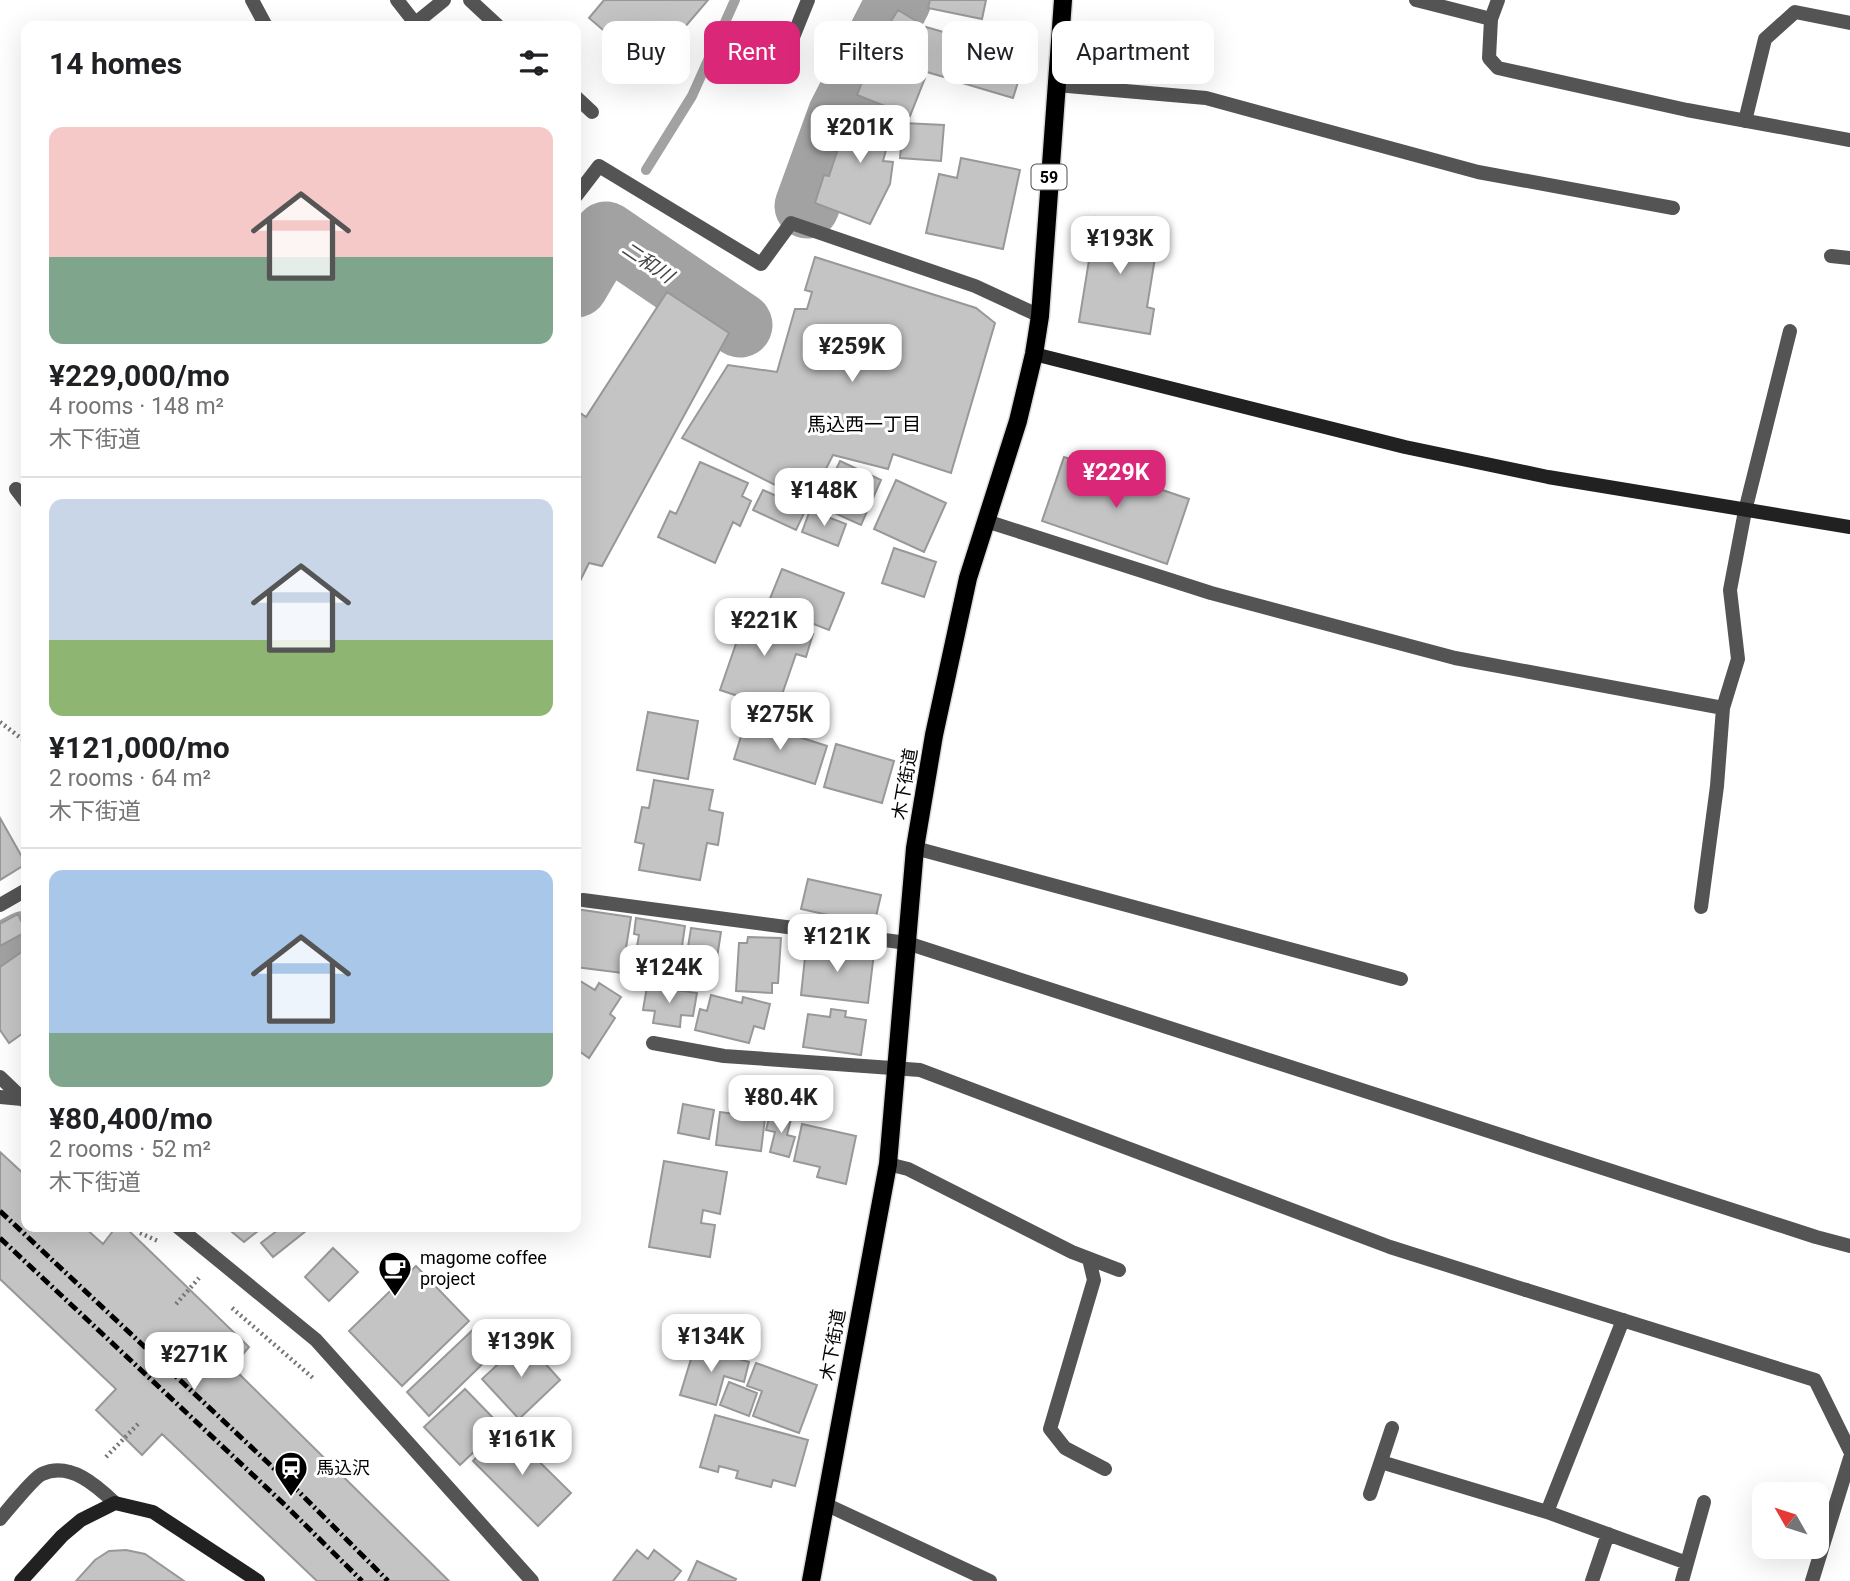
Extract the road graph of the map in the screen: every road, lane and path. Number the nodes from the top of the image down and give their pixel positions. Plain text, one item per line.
1 (252, 0) edge
2 (397, 0) edge
3 (443, 0) edge
4 (470, 0) edge
5 (808, 0) edge
6 (1063, 0) edge
7 (1416, 0) edge
8 (1498, 0) edge
9 (1491, 19) junction
10 (263, 21) edge
11 (411, 21) edge
12 (419, 21) edge
13 (493, 21) edge
14 (800, 21) edge
15 (1850, 23) edge
16 (1056, 85) junction
17 (581, 102) edge
18 (592, 112) dead end
19 (1745, 121) junction
20 (1850, 140) edge
21 (581, 190) edge
22 (1673, 208) dead end
23 (1831, 256) dead end
24 (1850, 258) edge
25 (1040, 316) junction
26 (1790, 331) dead end
27 (1034, 354) junction
28 (16, 489) dead end
29 (21, 496) edge
30 (1745, 511) junction
31 (986, 521) junction
32 (1850, 527) edge
33 (1723, 708) junction
34 (0, 722) edge
35 (21, 738) edge
36 (915, 848) junction
37 (21, 893) edge
38 (583, 900) dead end
39 (0, 905) edge
40 (1702, 907) dead end
41 (907, 943) junction
42 (1401, 979) dead end
43 (653, 1043) dead end
44 (898, 1068) junction
45 (0, 1077) edge
46 (0, 1097) edge
47 (21, 1098) edge
48 (21, 1100) edge
49 (888, 1164) junction
50 (184, 1232) edge
51 (140, 1233) dead end
52 (162, 1243) dead end
53 (1850, 1246) edge
54 (1090, 1259) junction
55 (189, 1270) dead end
56 (1119, 1270) dead end
57 (199, 1278) junction
58 (209, 1287) dead end
59 (176, 1304) dead end
60 (229, 1304) dead end
61 (1623, 1320) junction
62 (318, 1383) dead end
63 (138, 1424) dead end
64 (1392, 1428) dead end
65 (1850, 1451) edge
66 (106, 1457) dead end
67 (1850, 1458) edge
68 (1381, 1462) junction
69 (1105, 1469) dead end
70 (1370, 1494) dead end
71 (1704, 1502) dead end
72 (116, 1503) junction
73 (825, 1504) junction
74 (1547, 1512) junction
75 (0, 1519) edge
76 (1608, 1534) junction
77 (1687, 1563) junction
78 (253, 1580) edge
79 (21, 1581) edge
80 (532, 1581) edge
81 (811, 1581) edge
82 (990, 1581) edge
83 (1592, 1581) edge
84 (1682, 1581) edge
85 (1812, 1581) edge

1 - 10 street
2 - 11 street
3 - 12 street
4 - 13 street
5 - 14 street
6 - 16 main road, 木下街道 / 59
7 - 9 street
8 - 9 street
9 - 19 street
15 - 19 street
16 - 22 street
16 - 25 main road, 木下街道 / 59
17 - 18 street
19 - 20 street
21 - 25 street
23 - 24 street
25 - 27 main road, 木下街道 / 59
26 - 30 street
27 - 30 street
27 - 31 main road, 木下街道 / 59
28 - 29 street
30 - 32 street
30 - 33 street
31 - 33 street
31 - 36 main road, 木下街道 / 59
33 - 40 street
34 - 35 path
36 - 41 main road, 木下街道 / 59
36 - 42 street
37 - 39 street
38 - 41 street
41 - 44 main road, 木下街道 / 59
41 - 53 street
43 - 44 street
44 - 49 main road, 木下街道 / 59
44 - 61 street
45 - 47 street
46 - 48 street
49 - 54 street
49 - 73 main road, 木下街道 / 59
50 - 80 street
51 - 52 path
54 - 56 street
54 - 69 street
55 - 57 path
57 - 58 path
57 - 59 path
60 - 62 path
61 - 65 street
61 - 74 street
63 - 66 path
64 - 68 street
67 - 85 street
68 - 70 street
68 - 74 street
71 - 77 street
72 - 75 street
72 - 78 street
72 - 79 street
73 - 81 main road, 木下街道 / 59
73 - 82 street
74 - 76 street
76 - 77 street
76 - 83 street
77 - 84 street

